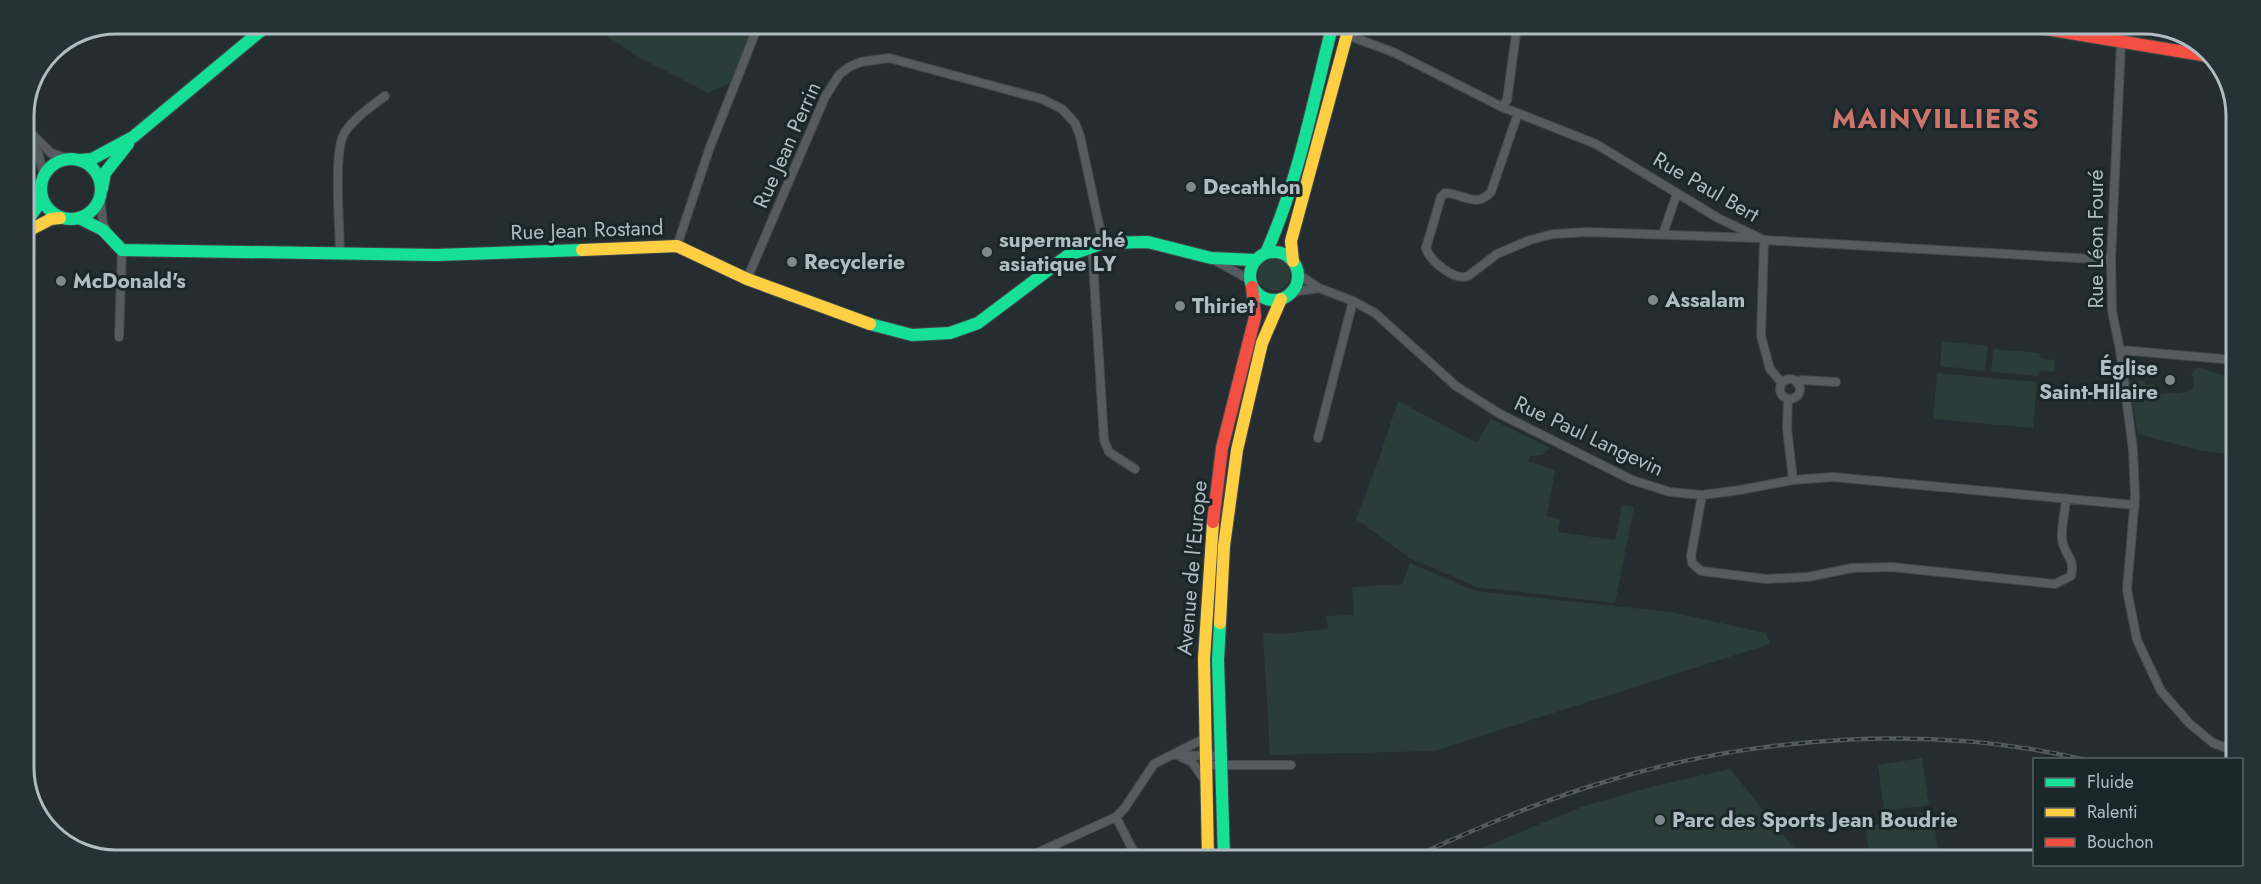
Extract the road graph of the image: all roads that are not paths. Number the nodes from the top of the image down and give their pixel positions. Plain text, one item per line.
1 (257, 34) edge
2 (755, 34) edge
3 (1330, 34) edge
4 (1347, 34) edge
5 (1354, 34) edge
6 (1516, 34) edge
7 (2073, 34) edge
8 (2121, 43) junction
9 (2198, 54) edge
10 (385, 96) dead end
11 (1502, 107) junction
12 (1518, 113) junction
13 (34, 137) edge
14 (133, 138) junction
15 (34, 146) edge
16 (75, 160) junction
17 (44, 175) junction
18 (1677, 193) junction
19 (41, 195) junction
20 (100, 195) junction
21 (34, 211) edge
22 (60, 218) junction
23 (1718, 218) junction
24 (79, 219) junction
25 (34, 228) edge
26 (108, 232) junction
27 (1664, 234) junction
28 (1715, 238) junction
29 (1762, 239) junction
30 (1097, 244) junction
31 (677, 246) junction
32 (122, 250) junction
33 (1266, 253) junction
34 (340, 255) junction
35 (1211, 258) junction
36 (1255, 260) junction
37 (2111, 260) junction
38 (1293, 261) junction
39 (1298, 274) junction
40 (747, 279) junction
41 (1251, 283) junction
42 (1319, 288) junction
43 (1287, 296) junction
44 (1353, 301) junction
45 (119, 337) dead end
46 (2120, 350) junction
47 (2226, 359) edge
48 (1797, 382) junction
49 (1836, 382) dead end
50 (1782, 383) junction
51 (1788, 399) junction
52 (1318, 438) dead end
53 (1135, 469) dead end
54 (1793, 480) junction
55 (1702, 495) junction
56 (2066, 500) junction
57 (2135, 505) junction
58 (1205, 738) junction
59 (2226, 748) edge
60 (1172, 755) junction
61 (1205, 761) junction
62 (1220, 761) junction
63 (1291, 765) dead end
64 (1206, 783) junction
65 (1116, 817) junction
66 (1043, 850) edge
67 (1133, 850) edge
68 (1208, 850) edge
69 (1224, 850) edge

1 - 14 main road
2 - 31 street
3 - 33 main road
4 - 38 main road
5 - 11 street, Rue Paul Bert
6 - 11 street
7 - 8 main road
8 - 9 main road
8 - 37 street, Rue Léon Fouré
10 - 34 street
11 - 12 street, Rue Paul Bert
12 - 18 street, Rue Paul Bert
12 - 27 street
13 - 16 street
14 - 16 main road
14 - 20 main road
15 - 17 street
16 - 17 main road
16 - 20 main road
17 - 19 main road
18 - 23 street, Rue Paul Bert
18 - 27 street
19 - 21 main road
19 - 22 main road
20 - 24 main road
20 - 26 street
22 - 24 main road
22 - 25 main road
23 - 28 street
23 - 29 street, Rue Paul Bert
24 - 26 main road
26 - 32 main road
27 - 28 street
28 - 29 street
29 - 37 street, Rue Paul Bert
29 - 50 street
30 - 35 main road, Rue Jean Rostand
30 - 40 main road, Rue Jean Rostand
30 - 40 street, Rue Jean Perrin
30 - 53 street, Rue Jean Perrin
31 - 34 main road, Rue Jean Rostand
31 - 40 main road, Rue Jean Rostand
32 - 34 main road, Rue Jean Rostand
32 - 45 street
33 - 36 main road
33 - 38 main road
35 - 36 main road, Rue Jean Rostand
35 - 41 street, Rue Jean Rostand
36 - 41 main road
37 - 46 street, Rue Léon Fouré
38 - 39 main road
39 - 42 street, Rue Paul Langevin
39 - 43 main road
41 - 43 main road
41 - 58 main road, Avenue de l'Europe
42 - 43 street, Rue Paul Langevin
42 - 44 street, Rue Paul Langevin
43 - 62 main road, Avenue de l'Europe
44 - 52 street
44 - 55 street, Rue Paul Langevin
46 - 47 street
46 - 57 street, Rue Léon Fouré
48 - 49 street
48 - 50 street
48 - 51 street
50 - 51 street
51 - 54 street
54 - 55 street, Rue Paul Langevin
54 - 56 street, Rue Paul Langevin
55 - 56 street
56 - 57 street, Rue Paul Langevin
57 - 59 street, Rue Léon Fouré
58 - 60 street
58 - 61 main road, Avenue de l'Europe
60 - 61 street
60 - 64 street
60 - 65 street
61 - 62 street
61 - 64 main road, Avenue de l'Europe
62 - 63 street
62 - 69 main road, Avenue de l'Europe
64 - 68 main road, Avenue de l'Europe
65 - 66 street
65 - 67 street

